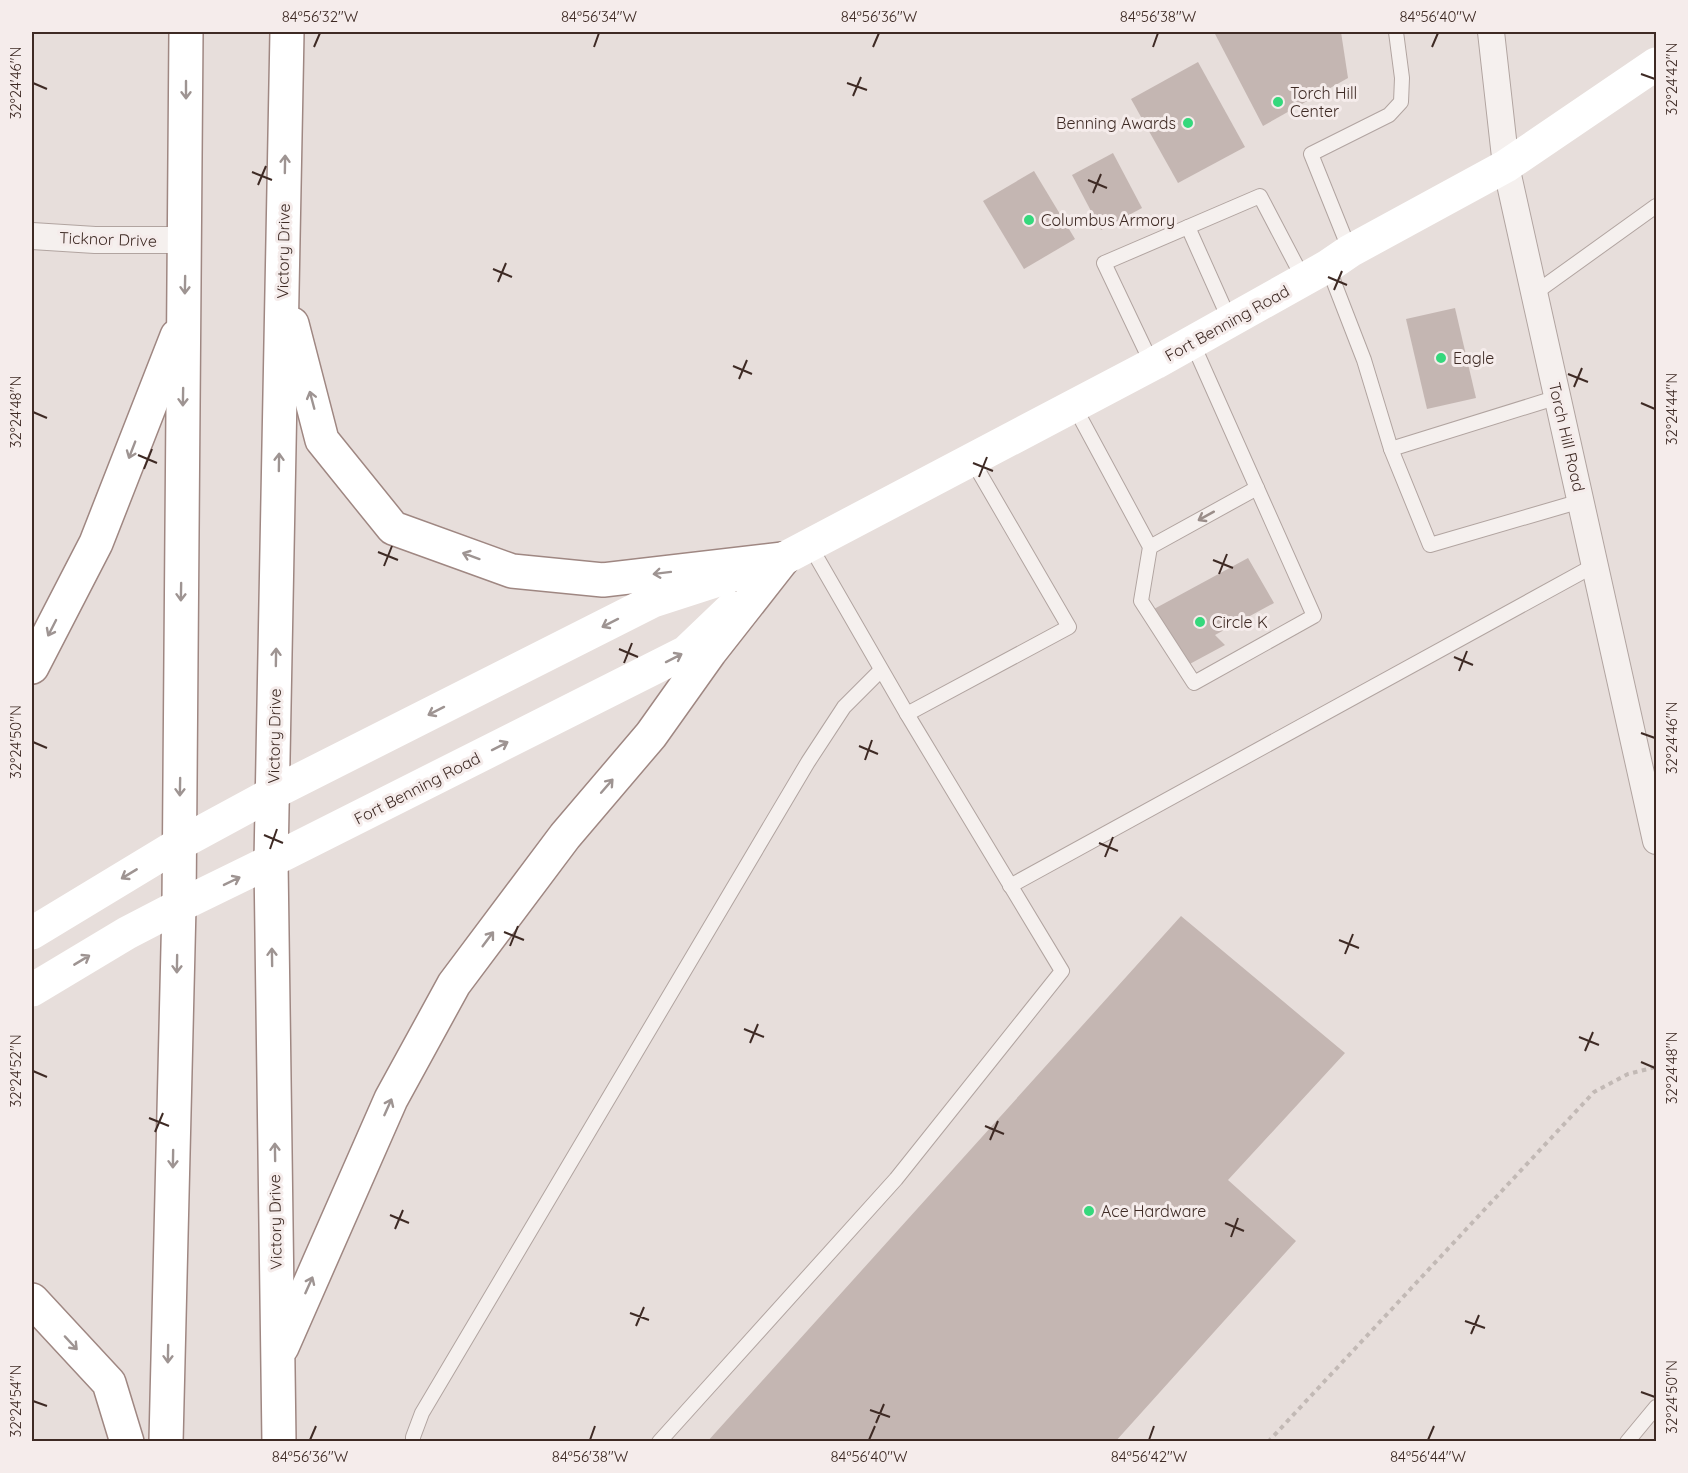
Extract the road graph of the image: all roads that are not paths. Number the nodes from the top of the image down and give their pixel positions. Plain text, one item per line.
1 (186, 32) edge
2 (287, 32) edge
3 (1396, 32) edge
4 (1491, 32) edge
5 (1656, 64) edge
6 (1506, 166) junction
7 (1656, 206) edge
8 (1188, 227) junction
9 (32, 236) edge
10 (185, 240) junction
11 (1327, 266) junction
12 (282, 286) junction
13 (1535, 293) junction
14 (184, 317) junction
15 (1230, 321) junction
16 (1192, 342) junction
17 (1152, 364) junction
18 (1558, 397) junction
19 (1074, 406) junction
20 (1390, 449) junction
21 (972, 459) junction
22 (1257, 488) junction
23 (1581, 501) junction
24 (1150, 547) junction
25 (796, 552) junction
26 (1595, 566) junction
27 (32, 667) edge
28 (881, 670) junction
29 (907, 714) junction
30 (273, 793) junction
31 (1656, 841) edge
32 (179, 844) junction
33 (271, 861) junction
34 (1011, 885) junction
35 (179, 906) junction
36 (32, 933) edge
37 (32, 990) edge
38 (32, 1300) edge
39 (277, 1358) junction
40 (1656, 1407) edge
41 (127, 1442) edge
42 (166, 1442) edge
43 (279, 1442) edge
44 (413, 1442) edge
45 (658, 1442) edge
46 (1627, 1442) edge

1 -> 10 main road
12 -> 2 main road, Victory Drive
3 - 11 lane
4 - 6 street, Torch Hill Road
5 - 6 main road, Fort Benning Road
6 - 11 main road, Fort Benning Road
6 - 13 street, Torch Hill Road
7 - 13 lane
8 - 11 lane
8 - 15 lane
8 - 17 lane
9 - 10 street, Ticknor Drive
10 -> 14 main road
11 - 15 main road, Fort Benning Road
11 - 20 lane
25 -> 12 main road
30 -> 12 main road, Victory Drive
13 - 18 street, Torch Hill Road
14 -> 27 main road
14 -> 32 main road
15 - 16 main road, Fort Benning Road
16 - 17 main road, Fort Benning Road
16 - 22 lane
17 - 19 main road, Fort Benning Road
18 - 20 lane
18 - 23 street, Torch Hill Road
19 - 21 main road, Fort Benning Road
19 - 24 lane
20 - 23 lane
21 - 25 main road, Fort Benning Road
21 - 29 lane
22 -> 24 lane
22 - 24 lane
23 - 26 street, Torch Hill Road
25 - 28 lane
25 -> 30 main road, Fort Benning Road
33 -> 25 main road, Fort Benning Road
39 -> 25 main road
26 - 31 street, Torch Hill Road
26 - 34 lane
28 - 29 lane
28 - 44 lane
29 - 34 lane
30 - 32 main road, Fort Benning Road
30 - 33 main road, Victory Drive
32 - 35 main road
32 -> 36 main road, Fort Benning Road
35 -> 33 main road, Fort Benning Road
39 -> 33 main road, Victory Drive
34 - 45 lane
37 -> 35 main road, Fort Benning Road
35 -> 42 main road
38 -> 41 main road
39 - 43 main road, Victory Drive
40 - 46 lane

